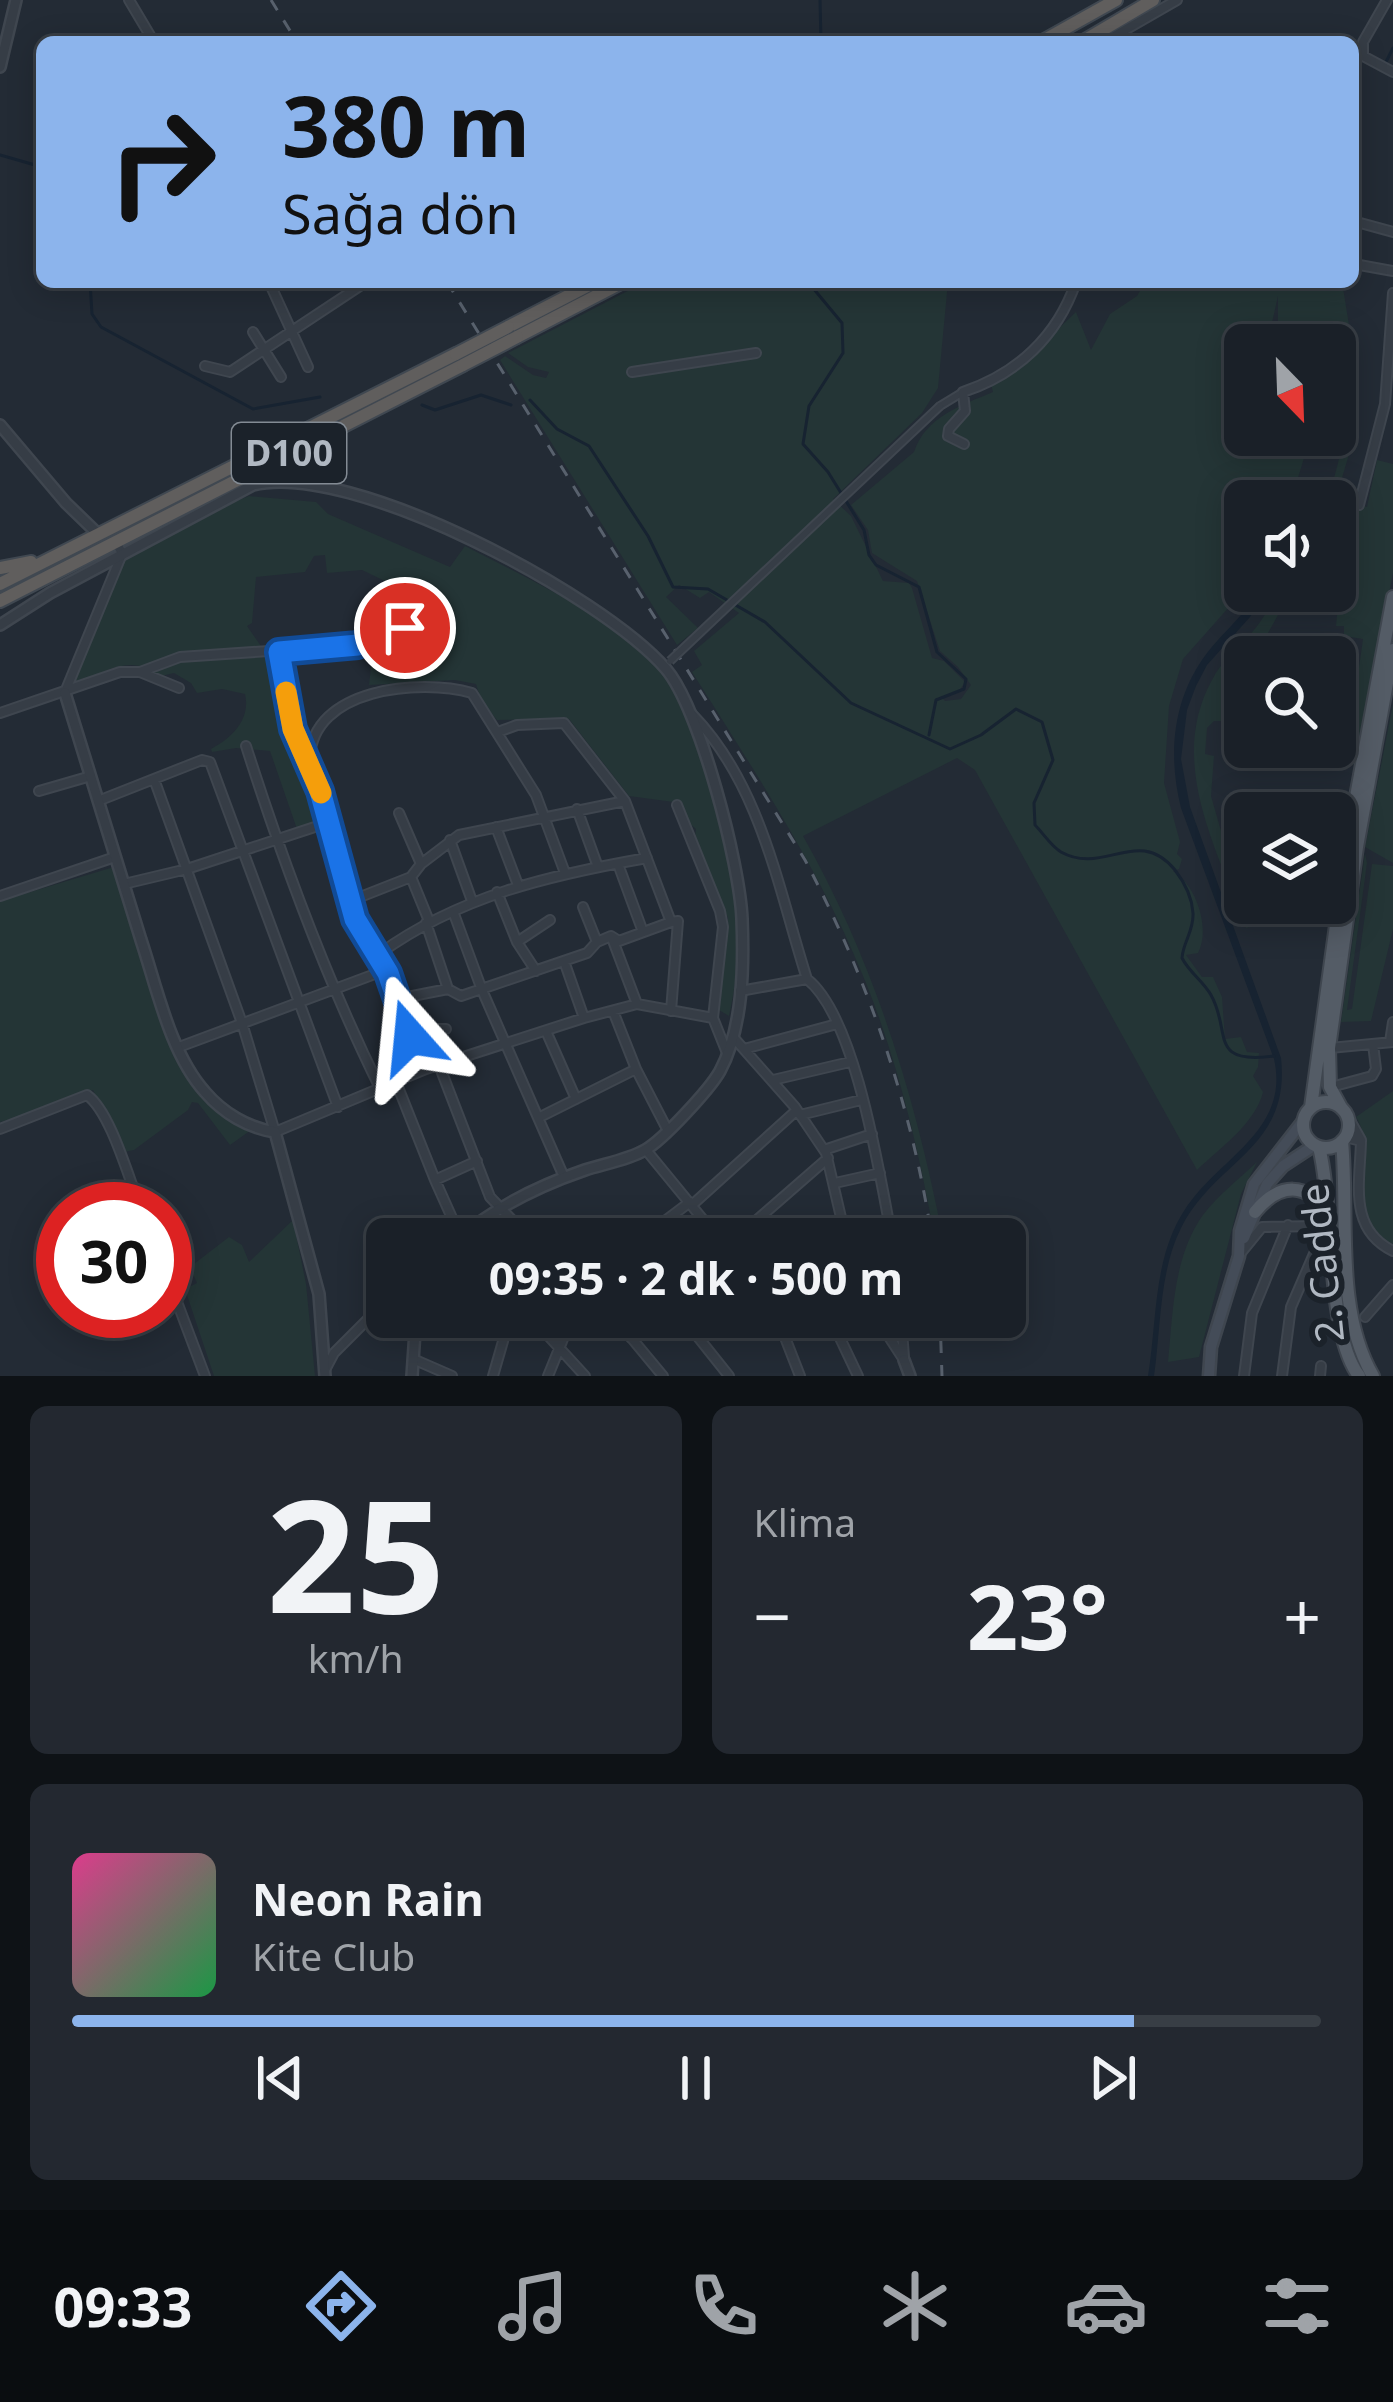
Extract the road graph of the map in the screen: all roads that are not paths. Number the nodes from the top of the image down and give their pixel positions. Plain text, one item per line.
1 (16, 0) edge
2 (129, 0) edge
3 (1117, 0) edge
4 (1153, 0) edge
5 (1177, 0) edge
6 (1387, 0) edge
7 (150, 36) edge
8 (1052, 36) edge
9 (1092, 36) edge
10 (1115, 36) edge
11 (1359, 55) edge
12 (1359, 58) edge
13 (0, 68) edge
14 (1393, 72) edge
15 (1359, 223) edge
16 (1393, 232) edge
17 (1359, 265) edge
18 (1393, 271) edge
19 (272, 288) edge
20 (357, 288) edge
21 (586, 288) edge
22 (610, 288) edge
23 (1073, 288) edge
24 (1393, 292) edge
25 (253, 332) dead end
26 (292, 332) junction
27 (513, 332) junction
28 (264, 350) junction
29 (756, 353) dead end
30 (459, 360) junction
31 (205, 366) dead end
32 (308, 368) dead end
33 (632, 372) dead end
34 (281, 377) dead end
35 (963, 392) junction
36 (3, 429) edge
37 (964, 444) dead end
38 (1359, 505) dead end
39 (97, 533) junction
40 (119, 548) junction
41 (61, 553) junction
42 (0, 568) edge
43 (0, 584) edge
44 (1393, 597) edge
45 (0, 604) edge
46 (370, 614) dead end
47 (0, 625) edge
48 (405, 628) dead end
49 (367, 639) junction
50 (1393, 650) edge
51 (279, 652) junction
52 (668, 665) junction
53 (140, 672) junction
54 (179, 688) dead end
55 (64, 693) junction
56 (0, 713) edge
57 (691, 713) junction
58 (498, 732) junction
59 (246, 746) dead end
60 (310, 760) junction
61 (91, 776) junction
62 (154, 779) junction
63 (39, 791) dead end
64 (98, 801) junction
65 (625, 801) junction
66 (677, 805) dead end
67 (577, 809) junction
68 (399, 814) dead end
69 (545, 814) junction
70 (330, 823) junction
71 (496, 827) junction
72 (450, 840) junction
73 (278, 841) junction
74 (244, 852) junction
75 (116, 857) junction
76 (647, 859) junction
77 (421, 864) junction
78 (618, 864) junction
79 (598, 867) junction
80 (187, 869) junction
81 (565, 873) junction
82 (411, 877) junction
83 (124, 884) junction
84 (518, 885) junction
85 (497, 892) junction
86 (0, 896) edge
87 (472, 901) junction
88 (350, 902) junction
89 (583, 907) dead end
90 (454, 914) junction
91 (550, 920) dead end
92 (428, 922) junction
93 (671, 922) junction
94 (643, 932) junction
95 (611, 936) junction
96 (597, 941) junction
97 (517, 942) junction
98 (379, 954) junction
99 (564, 961) junction
100 (536, 971) junction
101 (388, 973) junction
102 (807, 979) junction
103 (448, 988) junction
104 (336, 989) junction
105 (482, 990) junction
106 (739, 991) junction
107 (397, 999) junction
108 (299, 1001) junction
109 (637, 1004) junction
110 (613, 1011) junction
111 (671, 1012) junction
112 (584, 1018) junction
113 (712, 1018) junction
114 (1393, 1022) edge
115 (242, 1023) junction
116 (837, 1024) junction
117 (446, 1029) dead end
118 (546, 1031) junction
119 (409, 1036) junction
120 (734, 1037) junction
121 (1392, 1042) edge
122 (507, 1044) junction
123 (1373, 1044) junction
124 (178, 1047) junction
125 (1329, 1048) junction
126 (744, 1049) junction
127 (727, 1053) junction
128 (850, 1062) junction
129 (439, 1065) junction
130 (636, 1069) junction
131 (426, 1070) junction
132 (772, 1080) junction
133 (396, 1082) junction
134 (1330, 1087) junction
135 (380, 1088) junction
136 (576, 1099) junction
137 (861, 1100) junction
138 (338, 1107) junction
139 (1311, 1107) junction
140 (1345, 1112) junction
141 (799, 1113) junction
142 (540, 1117) junction
143 (1303, 1121) junction
144 (0, 1129) edge
145 (667, 1129) junction
146 (275, 1132) junction
147 (872, 1134) junction
148 (1343, 1139) junction
149 (1361, 1141) junction
150 (1317, 1146) junction
151 (646, 1150) junction
152 (826, 1154) junction
153 (477, 1161) junction
154 (880, 1173) junction
155 (564, 1177) junction
156 (435, 1180) junction
157 (130, 1182) edge
158 (835, 1183) junction
159 (691, 1203) junction
160 (498, 1207) junction
161 (1255, 1212) junction
162 (451, 1218) edge
163 (485, 1218) edge
164 (512, 1218) edge
165 (670, 1218) edge
166 (703, 1218) edge
167 (758, 1218) edge
168 (842, 1218) edge
169 (888, 1218) edge
170 (1288, 1225) junction
171 (1329, 1225) junction
172 (1240, 1251) junction
173 (1393, 1251) edge
174 (1393, 1286) edge
175 (1365, 1317) dead end
176 (366, 1321) edge
177 (191, 1338) edge
178 (414, 1338) edge
179 (504, 1338) edge
180 (550, 1338) edge
181 (561, 1338) edge
182 (631, 1338) edge
183 (699, 1338) edge
184 (785, 1338) edge
185 (840, 1338) edge
186 (890, 1338) edge
187 (902, 1338) edge
188 (557, 1346) junction
189 (413, 1358) junction
190 (904, 1360) junction
191 (325, 1373) edge
192 (205, 1376) edge
193 (412, 1376) edge
194 (452, 1376) edge
195 (493, 1376) edge
196 (548, 1376) edge
197 (585, 1376) edge
198 (663, 1376) edge
199 (730, 1376) edge
200 (800, 1376) edge
201 (858, 1376) edge
202 (910, 1376) edge
203 (1208, 1376) edge
204 (1244, 1376) edge
205 (1282, 1376) edge
206 (1359, 1376) edge
207 (1373, 1376) edge

1 - 13 street
2 - 7 street
3 - 8 highway
4 - 9 highway
5 - 10 street
6 - 11 street
12 - 14 street
15 - 16 street
17 - 18 street
19 - 26 street
20 - 26 street
21 - 27 highway, D100
22 - 27 highway, D100
23 - 35 street
24 - 38 street
25 - 28 street
26 - 28 street
26 - 32 street
27 - 30 highway, D100, bridge
28 - 31 street
28 - 34 street
29 - 33 street
30 - 39 highway, D100
30 - 40 highway, D100
35 - 37 street
35 - 52 street, bridge
36 - 39 street
39 - 41 highway, D100
40 - 45 highway
40 - 47 street
40 - 52 street
40 - 55 street
41 - 42 highway
41 - 43 highway, D100
44 - 139 main road
46 - 49 street
48 - 49 street
49 - 51 street
50 - 125 main road
51 - 53 street
51 - 60 street
52 - 57 street
53 - 54 street
53 - 55 street
55 - 56 street
55 - 61 street
57 - 102 street
57 - 106 street
58 - 60 street
58 - 65 street
58 - 69 street
59 - 73 street
60 - 70 street
61 - 63 street
61 - 64 street
62 - 64 street
62 - 74 street
62 - 80 street
64 - 75 street
65 - 67 street
65 - 76 street
66 - 113 street
67 - 69 street
67 - 79 street
68 - 77 street
69 - 71 street
69 - 81 street
70 - 73 street
70 - 88 street
71 - 72 street
71 - 84 street
72 - 77 street
72 - 87 street
73 - 74 street
73 - 104 street
74 - 80 street
74 - 108 street
75 - 83 street
75 - 86 street
76 - 78 street
76 - 93 street
77 - 82 street
78 - 79 street
78 - 94 street
79 - 81 street
80 - 83 street
80 - 115 street
81 - 84 street
82 - 88 street
82 - 92 street
83 - 124 street
84 - 85 street
85 - 87 street
85 - 97 street
87 - 90 street
88 - 98 street
89 - 96 street
90 - 92 street
90 - 105 street
91 - 97 street
92 - 98 street
92 - 103 street
93 - 94 street
93 - 111 street
94 - 95 street
95 - 96 street
95 - 109 street
96 - 99 street
97 - 100 street
98 - 101 street
99 - 100 street
99 - 112 street
100 - 105 street
101 - 104 street
101 - 107 street
102 - 106 street
102 - 116 street
103 - 105 street
103 - 107 street
104 - 108 street
104 - 135 street
105 - 122 street
106 - 120 street
107 - 119 street
108 - 115 street
108 - 138 street
109 - 110 street
109 - 111 street
110 - 112 street
110 - 130 street
111 - 113 street
112 - 118 street
113 - 127 street
114 - 121 street
115 - 124 street
115 - 146 street
116 - 126 street
116 - 128 street
117 - 119 street
118 - 122 street
118 - 136 street
119 - 131 street
120 - 126 street
120 - 127 street
121 - 123 street
122 - 129 street
122 - 142 street
123 - 125 street
123 - 134 street
124 - 146 street
125 - 134 main road
126 - 132 street
127 - 145 street
128 - 132 street
128 - 137 street
129 - 131 street
129 - 153 street
130 - 136 street
130 - 145 street
131 - 133 street
132 - 141 street
133 - 135 street
133 - 156 street
134 - 140 main road
135 - 138 street
136 - 142 street
137 - 141 street
137 - 147 street
138 - 146 street
139 - 140 main road
139 - 143 main road
140 - 148 main road
140 - 149 street
141 - 152 street
141 - 159 street
142 - 155 street
143 - 150 main road
143 - 172 main road
144 - 157 street
145 - 151 street
146 - 191 street
147 - 152 street
147 - 154 street
148 - 149 street
148 - 150 main road
148 - 207 main road, 2. Cadde
149 - 173 street
150 - 161 main road
150 - 171 main road, 2. Cadde
151 - 155 street
151 - 159 street
152 - 158 street
152 - 167 street
153 - 156 street
153 - 160 street
154 - 158 street
154 - 169 street
155 - 160 street
156 - 162 street
158 - 168 street
159 - 165 street
159 - 166 street
160 - 163 street
160 - 164 street
161 - 171 main road
161 - 172 main road
170 - 171 street
170 - 172 street
170 - 204 street
171 - 205 street
171 - 206 main road, 2. Cadde
172 - 203 main road
174 - 175 street
176 - 191 street
177 - 192 street
178 - 189 street
179 - 195 street
180 - 188 street
181 - 188 street
182 - 198 street
183 - 199 street
184 - 200 street
185 - 201 street
186 - 190 street
187 - 190 street
188 - 196 street
188 - 197 street
189 - 193 street
189 - 194 street
190 - 202 street

